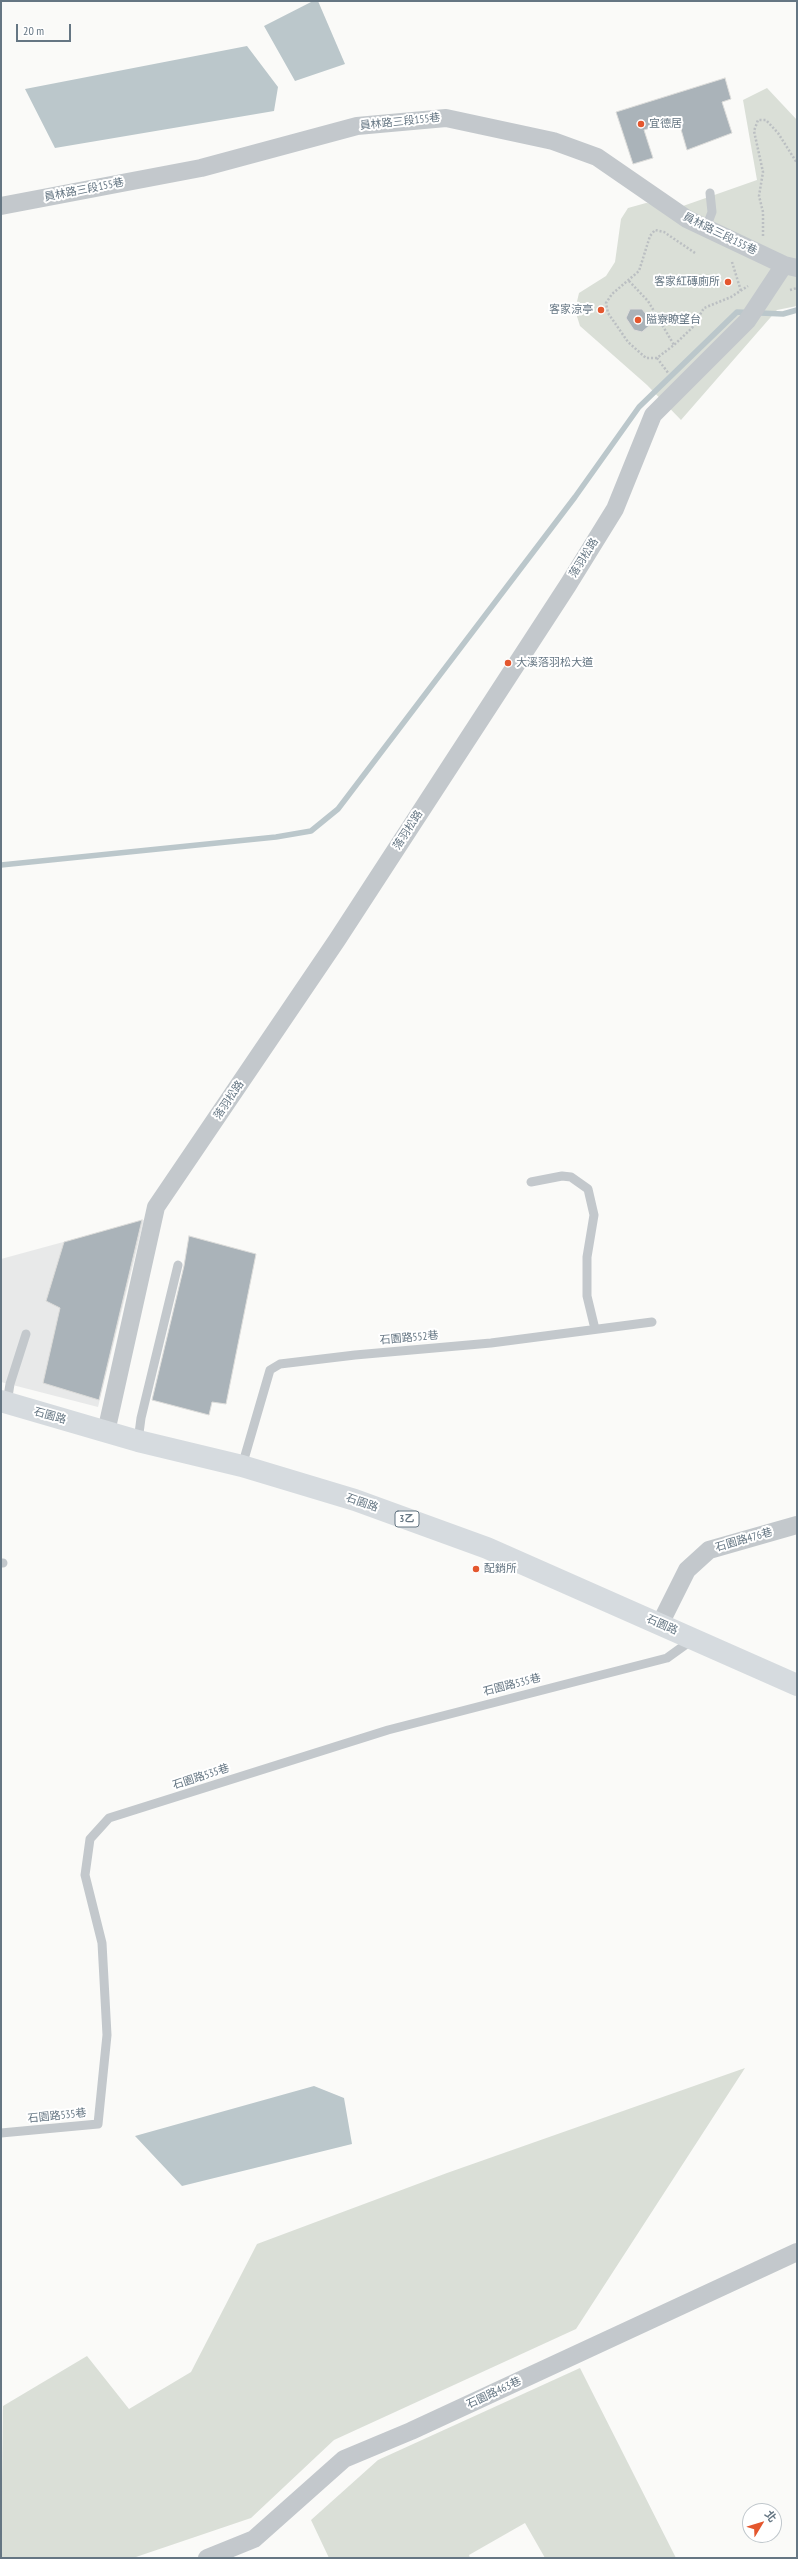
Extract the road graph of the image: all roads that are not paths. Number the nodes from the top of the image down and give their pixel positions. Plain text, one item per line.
1 (710, 193) dead end
2 (1, 206) edge
3 (706, 228) junction
4 (790, 267) edge
5 (531, 1182) dead end
6 (178, 1265) dead end
7 (652, 1322) dead end
8 (595, 1329) junction
9 (26, 1334) dead end
10 (4, 1402) edge
11 (106, 1432) junction
12 (138, 1441) junction
13 (242, 1466) junction
14 (797, 1525) edge
15 (660, 1624) junction
16 (694, 1639) junction
17 (797, 1685) edge
18 (1, 2133) edge
19 (797, 2252) edge
20 (207, 2558) edge

1 - 3 lane
2 - 3 street, 員林路三段155巷
3 - 4 street, 員林路三段155巷
4 - 11 street, 落羽松路
5 - 8 lane
6 - 12 lane
7 - 8 lane, 石園路552巷
8 - 13 lane, 石園路552巷
9 - 10 lane
10 - 11 main road, 石園路 / 3乙
11 - 12 main road, 石園路 / 3乙
12 - 13 main road, 石園路 / 3乙
13 - 15 main road, 石園路 / 3乙
14 - 15 street, 石園路476巷
15 - 16 main road, 石園路 / 3乙
16 - 17 main road, 石園路 / 3乙
16 - 18 lane, 石園路535巷
19 - 20 street, 石園路463巷

